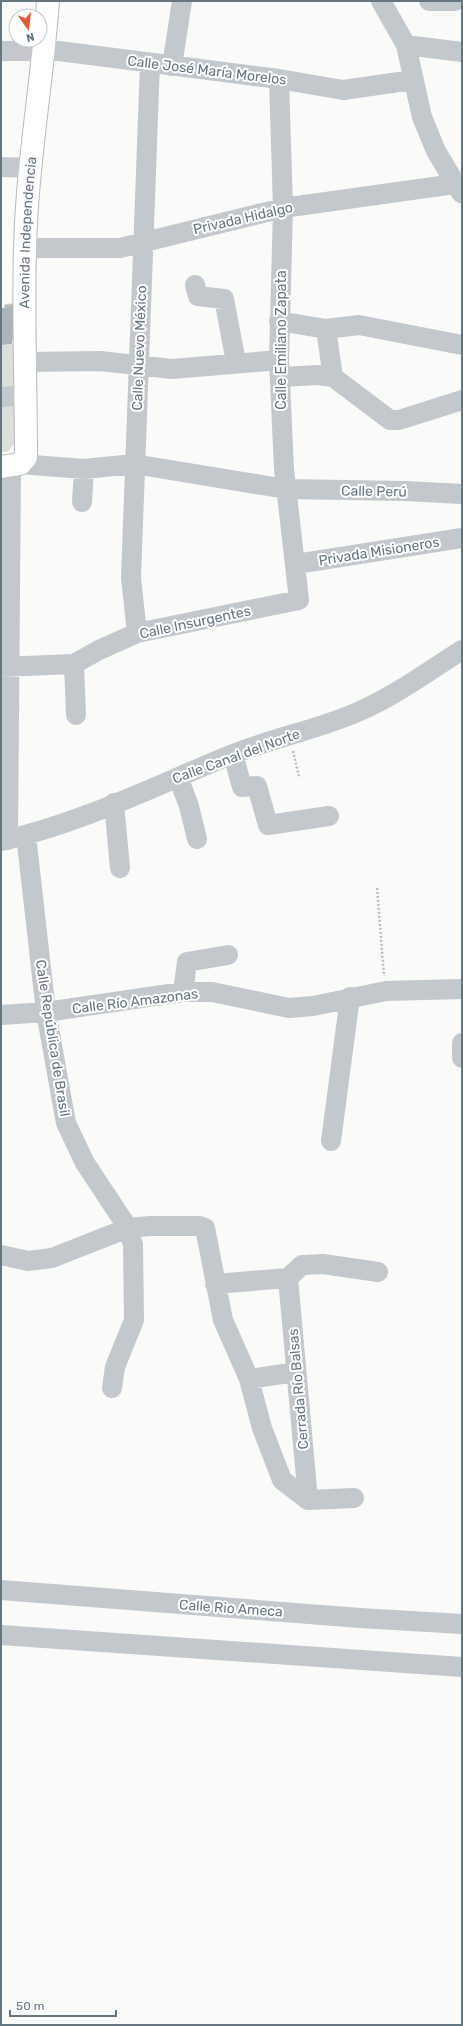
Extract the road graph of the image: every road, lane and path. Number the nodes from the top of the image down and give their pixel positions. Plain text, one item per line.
1 (48, 1) edge
2 (182, 1) edge
3 (381, 1) edge
4 (429, 1) edge
5 (455, 1) edge
6 (406, 45) junction
7 (45, 50) junction
8 (1, 51) edge
9 (462, 52) edge
10 (150, 63) junction
11 (172, 66) junction
12 (279, 79) junction
13 (413, 80) junction
14 (1, 167) edge
15 (30, 168) junction
16 (460, 187) edge
17 (283, 208) junction
18 (143, 242) junction
19 (25, 248) junction
20 (195, 286) dead end
21 (278, 321) junction
22 (326, 328) junction
23 (462, 345) edge
24 (26, 362) junction
25 (236, 362) junction
26 (138, 367) junction
27 (279, 368) junction
28 (332, 376) junction
29 (26, 395) junction
30 (1, 396) edge
31 (462, 400) edge
32 (134, 464) junction
33 (11, 466) edge
34 (84, 469) junction
35 (286, 489) junction
36 (462, 494) edge
37 (82, 502) dead end
38 (462, 538) edge
39 (296, 564) junction
40 (299, 600) joint
41 (137, 633) junction
42 (462, 650) edge
43 (74, 664) junction
44 (5, 668) edge
45 (76, 715) dead end
46 (289, 736) junction
47 (233, 754) junction
48 (178, 777) junction
49 (299, 777) dead end
50 (114, 803) junction
51 (329, 816) dead end
52 (12, 838) edge
53 (197, 839) dead end
54 (120, 868) dead end
55 (377, 888) dead end
56 (228, 955) dead end
57 (462, 989) edge
58 (386, 991) junction
59 (183, 992) junction
60 (350, 997) junction
61 (46, 1012) junction
62 (1, 1015) edge
63 (462, 1043) edge
64 (462, 1058) edge
65 (331, 1141) dead end
66 (128, 1228) junction
67 (1, 1255) edge
68 (378, 1272) dead end
69 (288, 1278) junction
70 (215, 1284) junction
71 (296, 1372) junction
72 (250, 1379) junction
73 (112, 1388) dead end
74 (354, 1498) dead end
75 (308, 1500) junction
76 (1, 1590) edge
77 (462, 1624) edge
78 (1, 1635) edge
79 (462, 1667) edge

1 - 7 main road, Avenida Independencia
2 - 11 street
3 - 6 street
4 - 5 street
6 - 9 street
6 - 13 street
7 - 8 street, Calle José María Morelos
7 - 10 street, Calle José María Morelos
7 - 15 main road, Avenida Independencia
10 - 11 street, Calle José María Morelos
10 - 18 street, Calle Nuevo México
11 - 12 street, Calle José María Morelos
12 - 13 street, Calle José María Morelos
12 - 17 street, Calle Emiliano Zapata
13 - 16 street
14 - 15 street
15 - 19 main road, Avenida Independencia
16 - 17 street, Privada Hidalgo
17 - 18 street, Privada Hidalgo
17 - 21 street, Calle Emiliano Zapata
18 - 19 street, Privada Hidalgo
18 - 26 street, Calle Nuevo México
19 - 24 main road, Avenida Independencia
20 - 25 street
21 - 22 street
21 - 27 street, Calle Emiliano Zapata
22 - 23 street
22 - 28 street
24 - 26 street
24 - 29 main road, Avenida Independencia
25 - 26 street
25 - 27 street
26 - 32 street, Calle Nuevo México
27 - 28 street
27 - 35 street, Calle Emiliano Zapata
28 - 31 street
29 - 30 street
29 - 33 main road, Avenida Independencia
32 - 34 street, Calle Perú
32 - 35 street, Calle Perú
32 - 41 street, Calle Nuevo México
33 - 34 street, Calle Perú
33 - 44 street, Calle República de Brasil
34 - 37 street
35 - 36 street, Calle Perú
35 - 39 street, Calle Emiliano Zapata
38 - 39 street, Privada Misioneros
39 - 40 street, Calle Emiliano Zapata
40 - 41 street, Calle Insurgentes
41 - 43 street, Calle Insurgentes
42 - 46 street, Calle Canal del Norte
43 - 44 street, Calle Insurgentes
43 - 45 street
44 - 52 street, Calle República de Brasil
46 - 47 street, Calle Canal del Norte
46 - 49 path
47 - 48 street, Calle Canal del Norte
47 - 51 street
48 - 50 street, Calle Canal del Norte
48 - 53 street
50 - 52 street, Calle Canal del Norte
50 - 54 street
52 - 61 street, Calle República de Brasil
55 - 58 path
56 - 59 street
57 - 58 street, Calle Río Amazonas
58 - 60 street, Calle Río Amazonas
59 - 60 street, Calle Río Amazonas
59 - 61 street, Calle Río Amazonas
60 - 65 street
61 - 62 street, Calle Río Amazonas
61 - 66 street, Calle República de Brasil
63 - 64 street
66 - 67 street
66 - 70 street
66 - 73 street, Calle República de Brasil
68 - 69 street
69 - 70 street
69 - 71 street, Cerrada Río Balsas
70 - 72 street
71 - 72 street
71 - 75 street, Cerrada Río Balsas
72 - 75 street
74 - 75 street
76 - 77 street, Calle Rio Ameca
78 - 79 street

